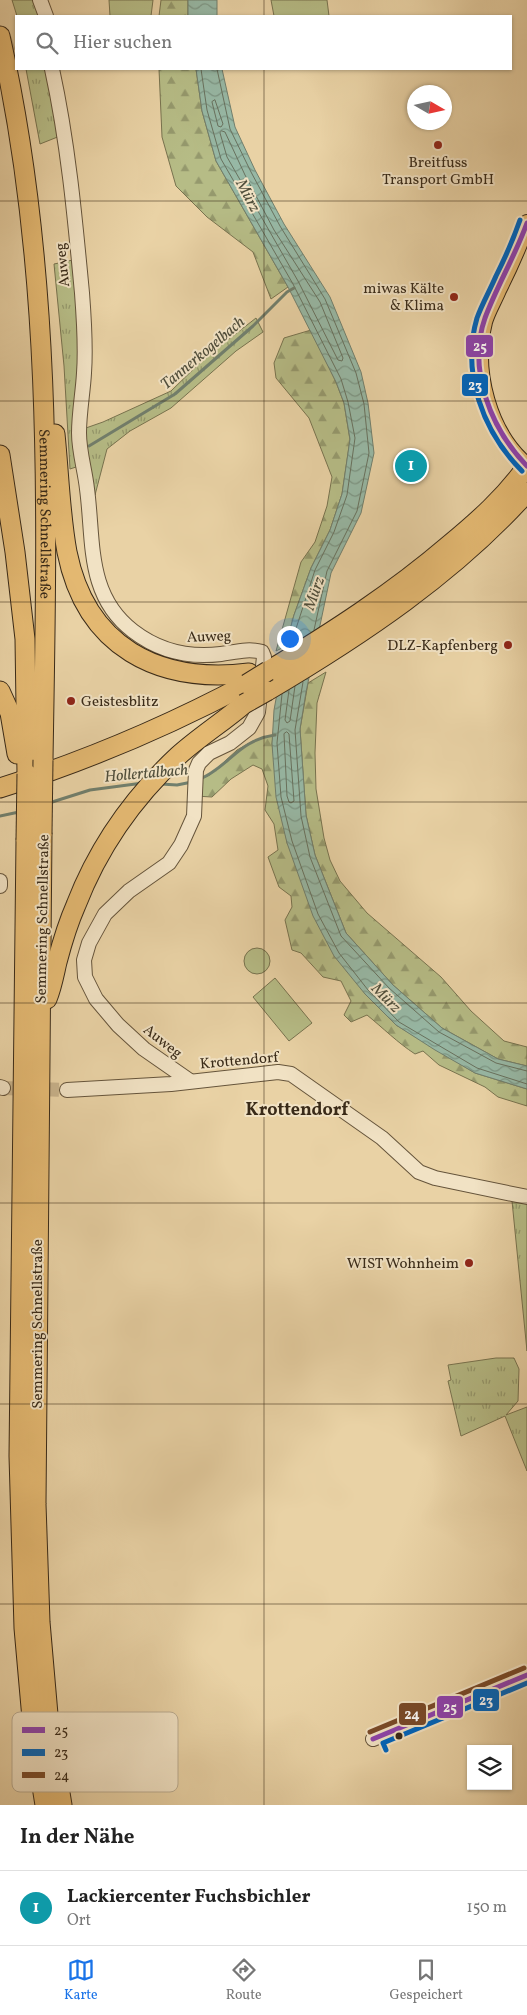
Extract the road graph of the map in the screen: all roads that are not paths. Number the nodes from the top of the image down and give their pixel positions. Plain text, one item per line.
1 (40, 0) edge
2 (46, 15) edge
3 (0, 36) edge
4 (52, 70) edge
5 (527, 223) edge
6 (44, 401) junction
7 (0, 455) edge
8 (525, 475) edge
9 (255, 676) junction
10 (0, 691) edge
11 (244, 704) junction
12 (35, 773) junction
13 (0, 788) edge
14 (0, 800) edge
15 (34, 837) junction
16 (0, 882) edge
17 (0, 886) edge
18 (40, 1016) junction
19 (190, 1081) junction
20 (67, 1090) tunnel mouth
21 (527, 1197) edge
22 (527, 1675) edge
23 (31, 1712) edge
24 (48, 1712) edge
25 (373, 1739) dead end
26 (43, 1792) edge
27 (60, 1792) edge
28 (45, 1805) edge
29 (62, 1805) edge

1 - 2 street
3 - 6 highway, Semmering Schnellstraße
4 - 19 street, Auweg
5 - 8 main road
6 - 9 highway
6 - 12 highway, Semmering Schnellstraße
7 - 12 highway, Semmering Schnellstraße
8 - 9 highway
8 - 11 highway, bridge
9 - 12 highway
10 - 12 highway
11 - 12 highway
11 - 18 highway
12 - 13 highway
12 - 14 highway
12 - 15 highway, Semmering Schnellstraße, bridge
15 - 18 highway, Semmering Schnellstraße
15 - 23 highway, Semmering Schnellstraße
16 - 17 street
18 - 24 highway, Semmering Schnellstraße
19 - 20 street, Krottendorf
19 - 21 street, Krottendorf
22 - 25 street
26 - 28 highway, Semmering Schnellstraße
27 - 29 highway, Semmering Schnellstraße

